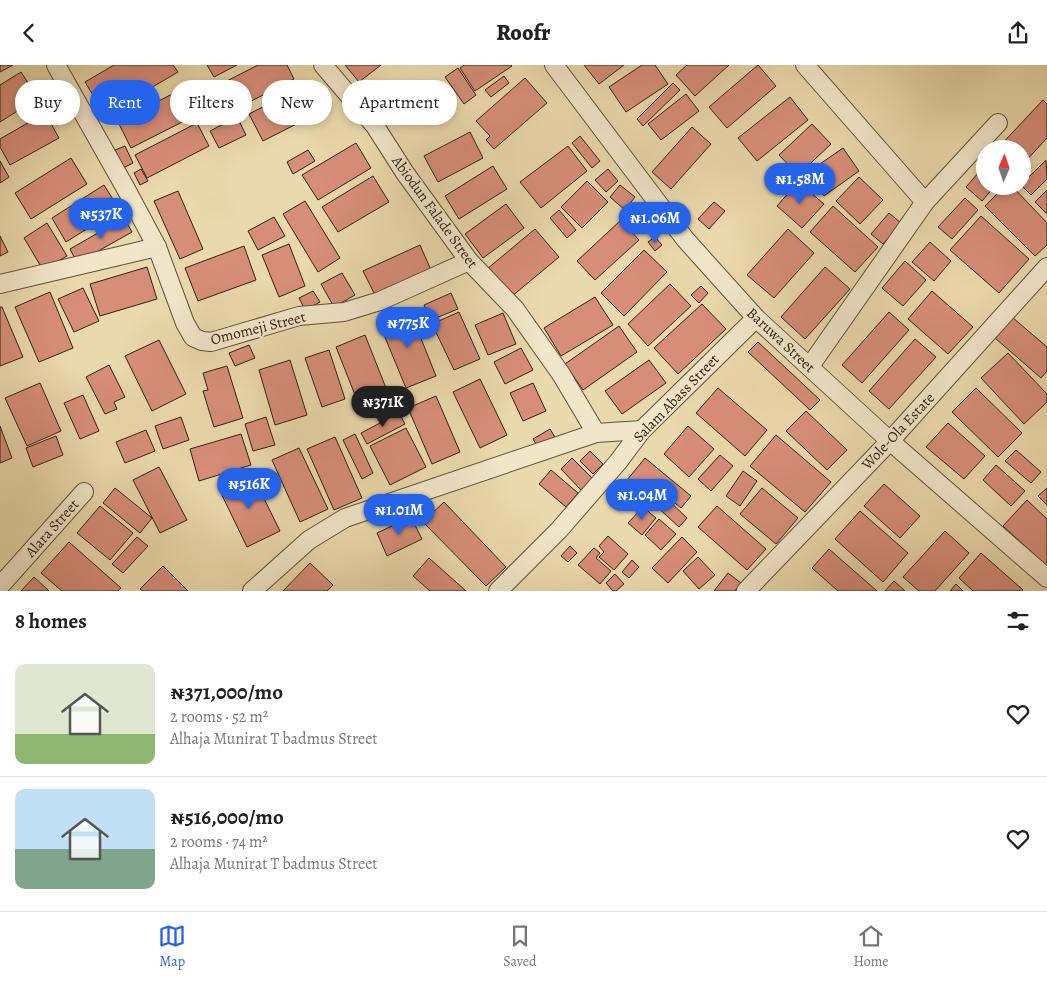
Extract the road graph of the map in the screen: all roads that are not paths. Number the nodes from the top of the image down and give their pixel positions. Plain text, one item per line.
1 (56, 65) edge
2 (323, 65) edge
3 (554, 65) edge
4 (805, 65) edge
5 (998, 123) dead end
6 (925, 202) junction
7 (157, 247) junction
8 (469, 261) junction
9 (1047, 267) edge
10 (0, 284) edge
11 (756, 318) junction
12 (810, 366) junction
13 (642, 430) junction
14 (596, 433) junction
15 (890, 441) junction
16 (84, 492) dead end
17 (1047, 578) edge
18 (0, 586) edge
19 (252, 591) edge
20 (498, 591) edge
21 (746, 591) edge

1 - 7 street, Omomeji Street
2 - 8 street, Abiodun Falade Street
3 - 11 street, Baruwa Street
4 - 6 street
5 - 6 street
6 - 12 street
7 - 8 street, Omomeji Street
7 - 10 street
8 - 14 street, Abiodun Falade Street
9 - 15 street, Wole-Ola Estate
11 - 12 street, Baruwa Street
11 - 13 street, Salam Abass Street
12 - 15 street, Baruwa Street
13 - 14 street
13 - 20 street, Salam Abass Street
14 - 19 street
15 - 17 street, Baruwa Street
15 - 21 street, Wole-Ola Estate
16 - 18 street, Alara Street

